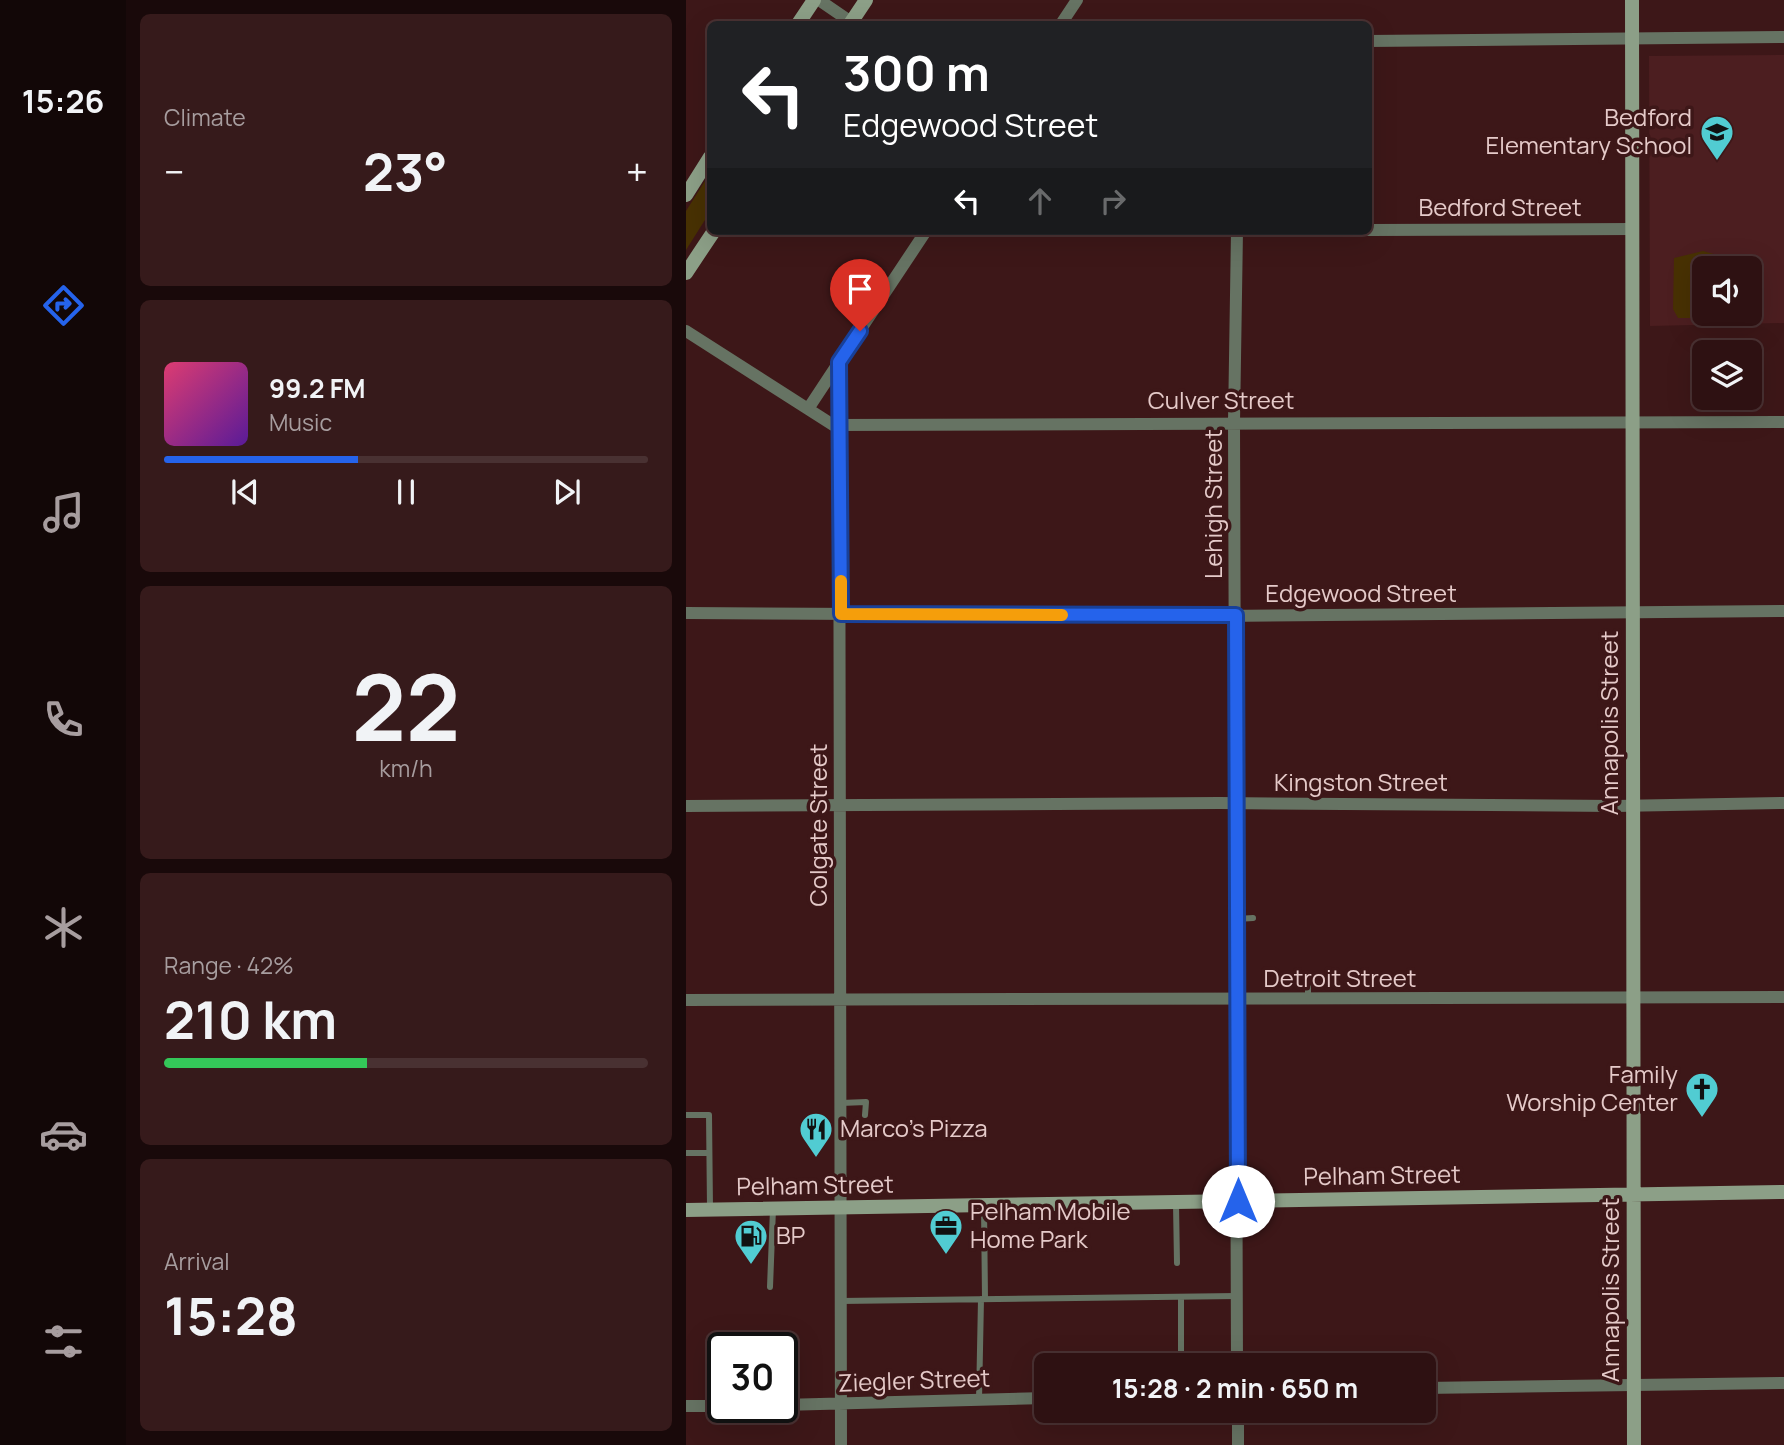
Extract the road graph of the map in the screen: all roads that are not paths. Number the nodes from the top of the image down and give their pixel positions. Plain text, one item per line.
1 (814, 0) edge
2 (819, 0) edge
3 (866, 0) edge
4 (1077, 0) edge
5 (1632, 0) edge
6 (799, 21) edge
7 (847, 21) edge
8 (853, 21) edge
9 (1063, 21) edge
10 (1784, 37) edge
11 (1632, 40) junction
12 (1372, 41) edge
13 (707, 163) edge
14 (686, 195) edge
15 (1632, 229) junction
16 (1372, 230) edge
17 (711, 235) edge
18 (923, 235) edge
19 (1237, 235) edge
20 (686, 273) edge
21 (686, 331) edge
22 (839, 362) junction
23 (808, 409) junction
24 (1234, 422) junction
25 (1784, 422) edge
26 (1632, 424) junction
27 (839, 425) junction
28 (1784, 611) edge
29 (686, 613) edge
30 (841, 614) junction
31 (1236, 615) junction
32 (1633, 615) junction
33 (1237, 803) junction
34 (1784, 803) edge
35 (686, 806) edge
36 (1633, 806) junction
37 (841, 807) junction
38 (1253, 918) dead end
39 (1237, 919) junction
40 (1308, 980) dead end
41 (1784, 997) edge
42 (1633, 999) junction
43 (686, 1000) edge
44 (839, 1000) junction
45 (1237, 1000) junction
46 (1308, 1000) junction
47 (839, 1103) junction
48 (686, 1115) edge
49 (865, 1115) dead end
50 (686, 1153) edge
51 (709, 1153) junction
52 (1784, 1192) edge
53 (1633, 1195) junction
54 (1238, 1201) junction
55 (1176, 1202) junction
56 (984, 1205) junction
57 (839, 1208) junction
58 (773, 1209) junction
59 (686, 1210) edge
60 (710, 1210) junction
61 (1177, 1263) dead end
62 (770, 1287) dead end
63 (1237, 1296) junction
64 (1181, 1297) junction
65 (983, 1299) junction
66 (840, 1301) junction
67 (1181, 1353) edge
68 (1237, 1353) edge
69 (1784, 1383) edge
70 (1634, 1385) junction
71 (1436, 1388) edge
72 (1034, 1398) edge
73 (979, 1400) junction
74 (841, 1404) junction
75 (798, 1405) edge
76 (686, 1406) edge
77 (707, 1406) edge
78 (1238, 1423) edge
79 (841, 1445) edge
80 (1238, 1445) edge
81 (1634, 1445) edge

1 - 6 street
2 - 7 street
3 - 8 street
4 - 9 street
5 - 11 street, Annapolis Street
10 - 11 street
11 - 12 street
11 - 15 street, Annapolis Street
13 - 14 street
15 - 16 street, Bedford Street
15 - 26 street, Annapolis Street
17 - 20 street
18 - 22 street
19 - 24 street, Lehigh Street
21 - 23 street, Culver Street
22 - 23 street
22 - 27 street, Colgate Street
23 - 27 street, Culver Street
24 - 26 street, Culver Street
24 - 27 street, Culver Street
24 - 31 street, Lehigh Street
25 - 26 street, Culver Street
26 - 32 street, Annapolis Street
27 - 30 street, Colgate Street
28 - 32 street, Edgewood Street
29 - 30 street, Edgewood Street
30 - 31 street, Edgewood Street
30 - 37 street, Colgate Street
31 - 32 street, Edgewood Street
31 - 33 street, Lehigh Street
32 - 36 street, Annapolis Street
33 - 36 street, Kingston Street
33 - 37 street, Kingston Street
33 - 39 street, Lehigh Street
34 - 36 street, Kingston Street
35 - 37 street, Kingston Street
36 - 42 street, Annapolis Street
37 - 44 street, Colgate Street
38 - 39 lane
39 - 45 street, Lehigh Street
40 - 46 lane
41 - 42 street, Detroit Street
42 - 46 street, Detroit Street
42 - 53 street, Annapolis Street
43 - 44 street, Detroit Street
44 - 45 street, Detroit Street
44 - 47 street, Colgate Street
45 - 46 street, Detroit Street
45 - 54 street, Lehigh Street
47 - 49 lane
47 - 57 street, Colgate Street
48 - 51 lane
50 - 51 lane
51 - 60 lane
52 - 53 street, Pelham Street
53 - 54 street, Pelham Street
53 - 70 street, Annapolis Street
54 - 55 street, Pelham Street
54 - 63 street, Lehigh Street
55 - 56 street, Pelham Street
55 - 61 lane
56 - 57 street, Pelham Street
56 - 65 lane
57 - 58 street, Pelham Street
57 - 66 street, Colgate Street
58 - 60 street, Pelham Street
58 - 62 lane
59 - 60 street, Pelham Street
63 - 64 lane
63 - 68 street, Lehigh Street
64 - 65 lane
64 - 67 lane
65 - 66 lane
65 - 73 lane
66 - 74 street, Colgate Street
69 - 70 street
70 - 71 street
70 - 81 street, Annapolis Street
72 - 73 street, Ziegler Street
73 - 74 street, Ziegler Street
74 - 75 street, Ziegler Street
74 - 79 street, Colgate Street
76 - 77 street
78 - 80 street

